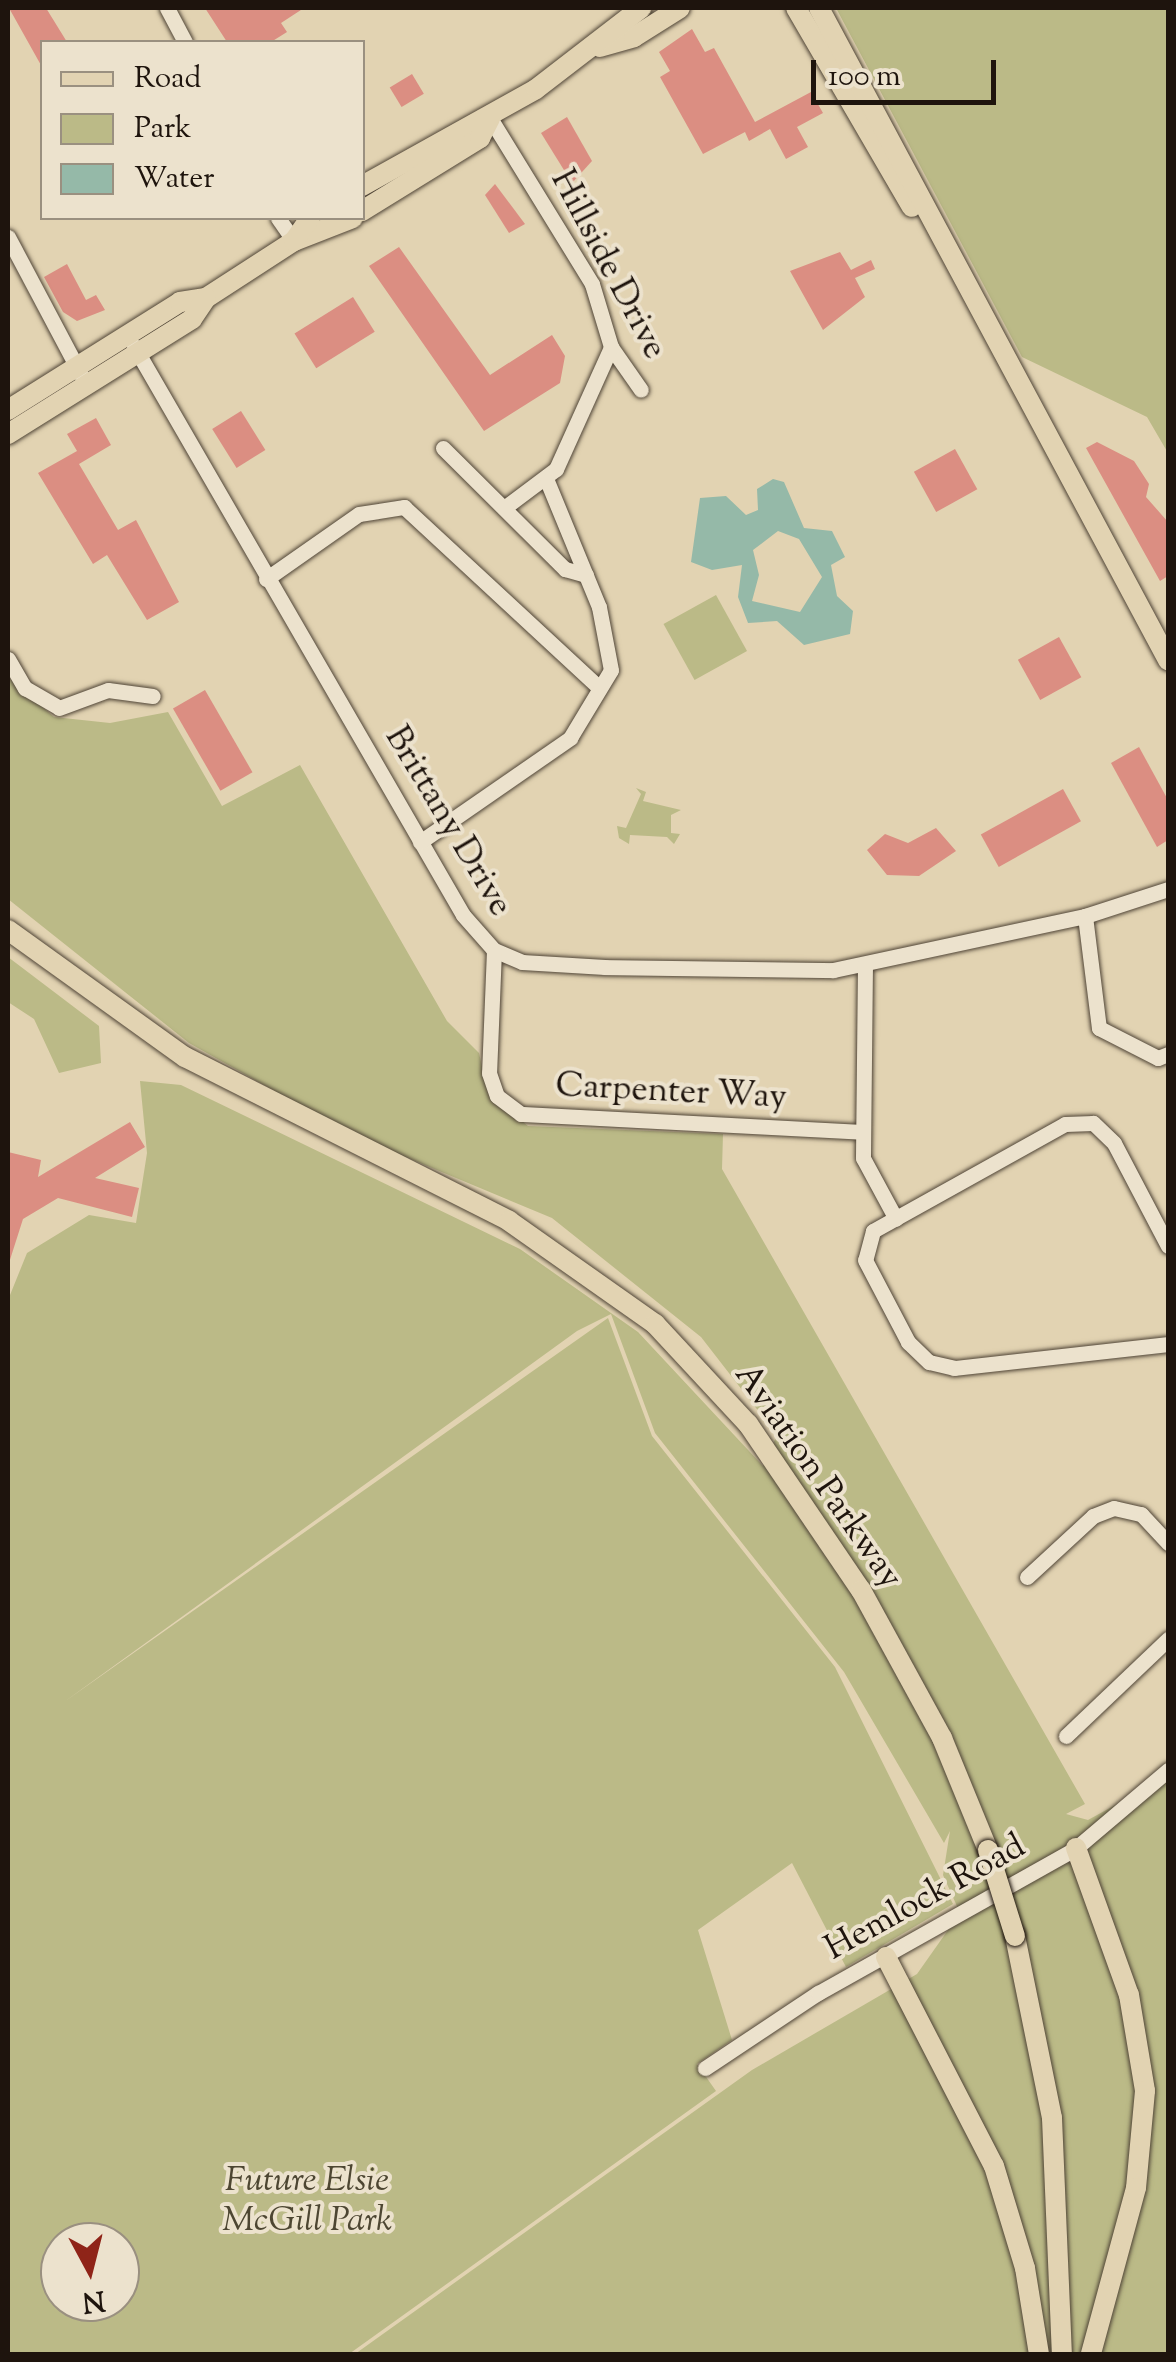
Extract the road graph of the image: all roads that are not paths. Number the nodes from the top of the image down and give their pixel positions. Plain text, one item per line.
1 (166, 8) edge
2 (640, 8) edge
3 (680, 8) edge
4 (796, 8) edge
5 (818, 8) edge
6 (184, 40) edge
7 (600, 46) junction
8 (841, 67) junction
9 (490, 118) junction
10 (365, 184) edge
11 (365, 210) edge
12 (279, 220) edge
13 (309, 220) edge
14 (348, 220) edge
15 (8, 238) edge
16 (294, 241) junction
17 (206, 298) junction
18 (128, 334) junction
19 (611, 346) junction
20 (139, 354) junction
21 (75, 366) junction
22 (87, 385) junction
23 (641, 390) dead end
24 (8, 410) edge
25 (8, 434) edge
26 (443, 448) dead end
27 (547, 480) junction
28 (504, 508) junction
29 (586, 576) junction
30 (266, 579) junction
31 (8, 658) edge
32 (1168, 660) edge
33 (596, 685) junction
34 (154, 696) dead end
35 (420, 842) junction
36 (1168, 889) edge
37 (1085, 916) junction
38 (8, 930) edge
39 (494, 950) junction
40 (864, 964) junction
41 (1168, 1054) edge
42 (860, 1132) junction
43 (896, 1219) junction
44 (1166, 1235) edge
45 (1168, 1344) edge
46 (1168, 1543) edge
47 (1027, 1577) dead end
48 (1168, 1638) edge
49 (1066, 1736) dead end
50 (1168, 1770) edge
51 (1076, 1848) junction
52 (886, 1956) junction
53 (705, 2068) dead end
54 (1039, 2354) edge
55 (1062, 2354) edge
56 (1092, 2354) edge

1 - 6 street
2 - 7 main road
3 - 7 main road
4 - 8 main road
5 - 8 main road
7 - 9 main road
8 - 32 main road
9 - 10 main road
9 - 11 main road
9 - 19 street, Hillside Drive
12 - 16 street
13 - 16 main road
14 - 16 main road
15 - 21 street
16 - 17 main road
17 - 18 main road
17 - 20 main road
18 - 20 street, Brittany Drive
18 - 21 main road
19 - 23 street, Hillside Drive
19 - 27 street
20 - 22 main road
20 - 30 street, Brittany Drive
21 - 22 street
21 - 24 main road
22 - 25 main road
26 - 28 street
27 - 28 street
27 - 29 street
28 - 29 street
29 - 33 street
30 - 33 street
30 - 35 street, Brittany Drive
31 - 34 street
33 - 35 street
35 - 39 street, Brittany Drive
36 - 37 street, Brittany Drive
37 - 40 street, Brittany Drive
37 - 41 street
38 - 55 main road, Aviation Parkway, bridge
39 - 40 street, Brittany Drive
39 - 42 street, Carpenter Way
40 - 42 street
42 - 43 street
43 - 44 street
43 - 45 street
46 - 47 street
48 - 49 street
50 - 51 street, Hemlock Road
51 - 52 street, Hemlock Road
51 - 56 main road
52 - 53 street, Hemlock Road
52 - 54 main road

